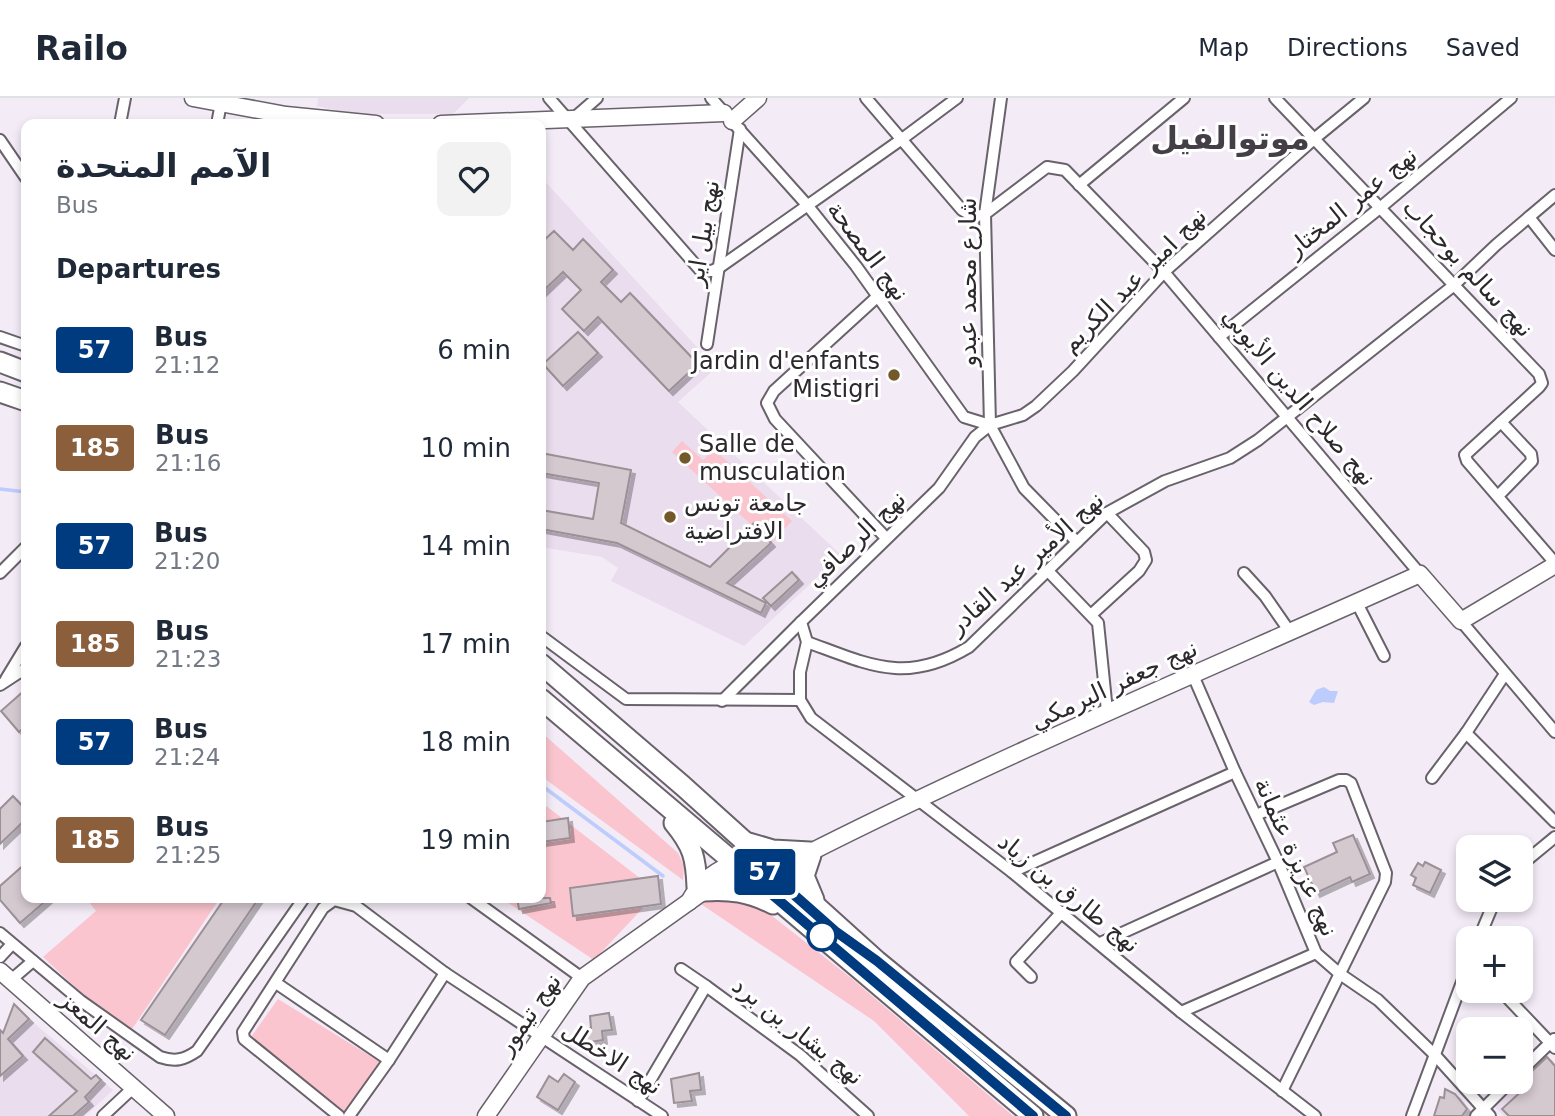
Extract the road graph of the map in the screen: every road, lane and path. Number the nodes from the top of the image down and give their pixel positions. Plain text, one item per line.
1 (125, 98) edge
2 (193, 98) edge
3 (549, 98) edge
4 (597, 98) edge
5 (711, 98) edge
6 (758, 98) edge
7 (866, 98) edge
8 (957, 98) edge
9 (1001, 98) edge
10 (1184, 98) edge
11 (1275, 98) edge
12 (1364, 98) edge
13 (1511, 98) edge
14 (221, 101) edge
15 (570, 118) junction
16 (121, 119) edge
17 (218, 119) edge
18 (282, 119) edge
19 (546, 119) edge
20 (732, 121) junction
21 (902, 139) junction
22 (1314, 139) junction
23 (0, 140) edge
24 (21, 171) edge
25 (1079, 185) junction
26 (1555, 195) edge
27 (808, 206) junction
28 (1381, 207) junction
29 (985, 214) junction
30 (1529, 217) junction
31 (1555, 250) edge
32 (720, 267) junction
33 (1164, 272) junction
34 (1453, 286) junction
35 (877, 297) junction
36 (0, 337) edge
37 (1219, 337) junction
38 (21, 344) edge
39 (707, 344) dead end
40 (0, 362) edge
41 (21, 370) edge
42 (0, 375) edge
43 (21, 381) edge
44 (0, 392) edge
45 (21, 399) edge
46 (0, 404) edge
47 (21, 410) edge
48 (1287, 419) junction
49 (1501, 422) junction
50 (990, 425) junction
51 (1498, 496) junction
52 (1107, 513) junction
53 (886, 538) junction
54 (1077, 542) junction
55 (21, 552) edge
56 (1555, 564) edge
57 (1048, 570) junction
58 (0, 573) edge
59 (1244, 573) dead end
60 (1420, 574) junction
61 (1357, 603) junction
62 (1092, 614) junction
63 (1461, 621) junction
64 (801, 622) junction
65 (1290, 632) junction
66 (546, 640) edge
67 (807, 642) junction
68 (21, 654) edge
69 (1384, 656) dead end
70 (546, 668) edge
71 (21, 670) edge
72 (1192, 673) junction
73 (1505, 674) junction
74 (3, 682) edge
75 (722, 701) junction
76 (800, 701) junction
77 (546, 703) edge
78 (1107, 712) junction
79 (1555, 732) edge
80 (1466, 733) junction
81 (608, 757) junction
82 (1235, 772) junction
83 (1432, 778) dead end
84 (651, 795) junction
85 (917, 798) junction
86 (1256, 815) junction
87 (1555, 822) edge
88 (1555, 837) edge
89 (810, 854) junction
90 (1533, 855) edge
91 (1278, 862) junction
92 (754, 863) junction
93 (1012, 872) junction
94 (696, 893) junction
95 (301, 903) edge
96 (327, 903) edge
97 (349, 903) edge
98 (478, 903) edge
99 (820, 909) junction
100 (1062, 912) junction
101 (802, 918) junction
102 (0, 933) edge
103 (1100, 943) junction
104 (12, 944) junction
105 (1316, 953) junction
106 (0, 957) edge
107 (33, 961) junction
108 (877, 961) junction
109 (681, 969) dead end
110 (445, 973) junction
111 (1340, 974) junction
112 (6, 976) edge
113 (1031, 977) dead end
114 (582, 978) junction
115 (276, 983) junction
116 (706, 986) junction
117 (1456, 998) edge
118 (1513, 1003) edge
119 (1181, 1012) junction
120 (541, 1036) junction
121 (1553, 1042) edge
122 (1435, 1055) junction
123 (390, 1060) junction
124 (1533, 1060) edge
125 (134, 1087) junction
126 (1282, 1091) junction
127 (1500, 1094) edge
128 (638, 1101) junction
129 (1483, 1114) edge
130 (103, 1116) edge
131 (166, 1116) edge
132 (339, 1116) edge
133 (349, 1116) edge
134 (486, 1116) edge
135 (662, 1116) edge
136 (867, 1116) edge
137 (1033, 1116) edge
138 (1066, 1116) edge
139 (1315, 1116) edge
140 (1412, 1116) edge

1 - 16 street
2 - 14 street
3 - 15 street
4 - 15 street
5 - 20 street, نهج المصحة
6 - 20 street
7 - 21 street
8 - 21 street
9 - 29 street, شارع محمد عبدو
10 - 25 street
11 - 22 street, نهج سالم بوحجاب
12 - 22 street, نهج امير عبد الكريم
13 - 28 street, نهج عمر المختار
14 - 17 street
14 - 18 street
15 - 19 street
15 - 20 street
15 - 32 street
20 - 27 street, نهج المصحة
20 - 32 street, نهج بيل اير
21 - 27 street
21 - 29 street
22 - 28 street, نهج سالم بوحجاب
22 - 33 street, نهج امير عبد الكريم
23 - 24 street
25 - 29 street, نهج صلاح الدين الأيوبي
25 - 33 street, نهج صلاح الدين الأيوبي
26 - 30 street, نهج الأمير عبد القادر
27 - 32 street
27 - 35 street, نهج المصحة
28 - 34 street, نهج سالم بوحجاب
28 - 37 street, نهج عمر المختار
29 - 50 street, شارع محمد عبدو
30 - 31 street
30 - 34 street, نهج الأمير عبد القادر
32 - 39 street, نهج بيل اير
33 - 37 street, نهج صلاح الدين الأيوبي
33 - 50 street, نهج امير عبد الكريم
34 - 48 street, نهج الأمير عبد القادر
34 - 49 street, نهج سالم بوحجاب
35 - 50 street, نهج المصحة
35 - 53 street
36 - 38 street
37 - 48 street, نهج صلاح الدين الأيوبي
40 - 41 highway
42 - 43 highway
44 - 45 highway
46 - 47 highway
48 - 52 street, نهج الأمير عبد القادر
48 - 60 street, نهج صلاح الدين الأيوبي
49 - 51 street
49 - 51 street, نهج سالم بوحجاب
50 - 53 street, نهج الرصافي
50 - 54 street
51 - 56 street, نهج سالم بوحجاب
52 - 54 street, نهج الأمير عبد القادر
52 - 62 street
53 - 64 street, نهج الرصافي
54 - 57 street, نهج الأمير عبد القادر
55 - 58 street
56 - 63 street
57 - 62 street
57 - 67 street, نهج الأمير عبد القادر
59 - 65 street
60 - 61 street, نهج جعفر البرمكي
60 - 63 street, نهج صلاح الدين الأيوبي
61 - 65 street, نهج جعفر البرمكي
61 - 69 street
62 - 78 street
63 - 73 street, نهج صلاح الدين الأيوبي
64 - 67 street, نهج الرصافي
64 - 75 street
65 - 72 street, نهج جعفر البرمكي
66 - 75 street
67 - 76 street, نهج الرصافي
68 - 74 street
70 - 92 highway
71 - 74 street
72 - 78 street, نهج جعفر البرمكي
72 - 82 street, نهج عزيزة عثمانة
73 - 79 street, نهج صلاح الدين الأيوبي
73 - 80 street
75 - 76 street
76 - 85 street, نهج طارق بن زياد
77 - 81 highway
78 - 85 street, نهج جعفر البرمكي
80 - 83 street
80 - 87 street
81 - 84 highway
81 - 92 highway
82 - 86 street, نهج عزيزة عثمانة
82 - 93 street
84 - 92 highway
84 - 94 highway
85 - 89 street, نهج جعفر البرمكي
85 - 93 street, نهج طارق بن زياد
86 - 91 street, نهج عزيزة عثمانة
86 - 111 street
88 - 90 street
89 - 92 street, نهج جعفر البرمكي
89 - 92 highway
89 - 99 highway
91 - 103 street
91 - 105 street, نهج عزيزة عثمانة
92 - 94 street, نهج تيمور
92 - 99 highway
92 - 101 highway
92 - 108 highway
93 - 100 street, نهج طارق بن زياد
94 - 101 highway
94 - 114 street, نهج تيمور
95 - 107 street
96 - 115 street, نهج الاخطل
97 - 110 street, نهج الاخطل
98 - 114 street
99 - 108 highway
100 - 103 street, نهج طارق بن زياد
100 - 113 street
101 - 137 highway
102 - 104 street
103 - 119 street, نهج طارق بن زياد
104 - 106 street
104 - 107 street
105 - 111 street, نهج عزيزة عثمانة
105 - 119 street
107 - 112 street
108 - 138 highway
109 - 116 street
110 - 120 street, نهج الاخطل
110 - 123 street
111 - 122 street, نهج عزيزة عثمانة
111 - 126 street
112 - 125 street, نهج المعز
114 - 120 street, نهج تيمور
115 - 123 street
115 - 132 street
116 - 128 street, نهج بشار بن برد
116 - 136 street, نهج بشار بن برد
117 - 122 street
118 - 121 street
119 - 126 street, نهج طارق بن زياد
120 - 128 street, نهج الاخطل
120 - 134 street, نهج تيمور
121 - 124 street
122 - 129 street, نهج عزيزة عثمانة
122 - 140 street
123 - 133 street
125 - 130 street
125 - 131 street, نهج المعز
126 - 139 street, نهج طارق بن زياد
127 - 129 street
128 - 135 street, نهج الاخطل

